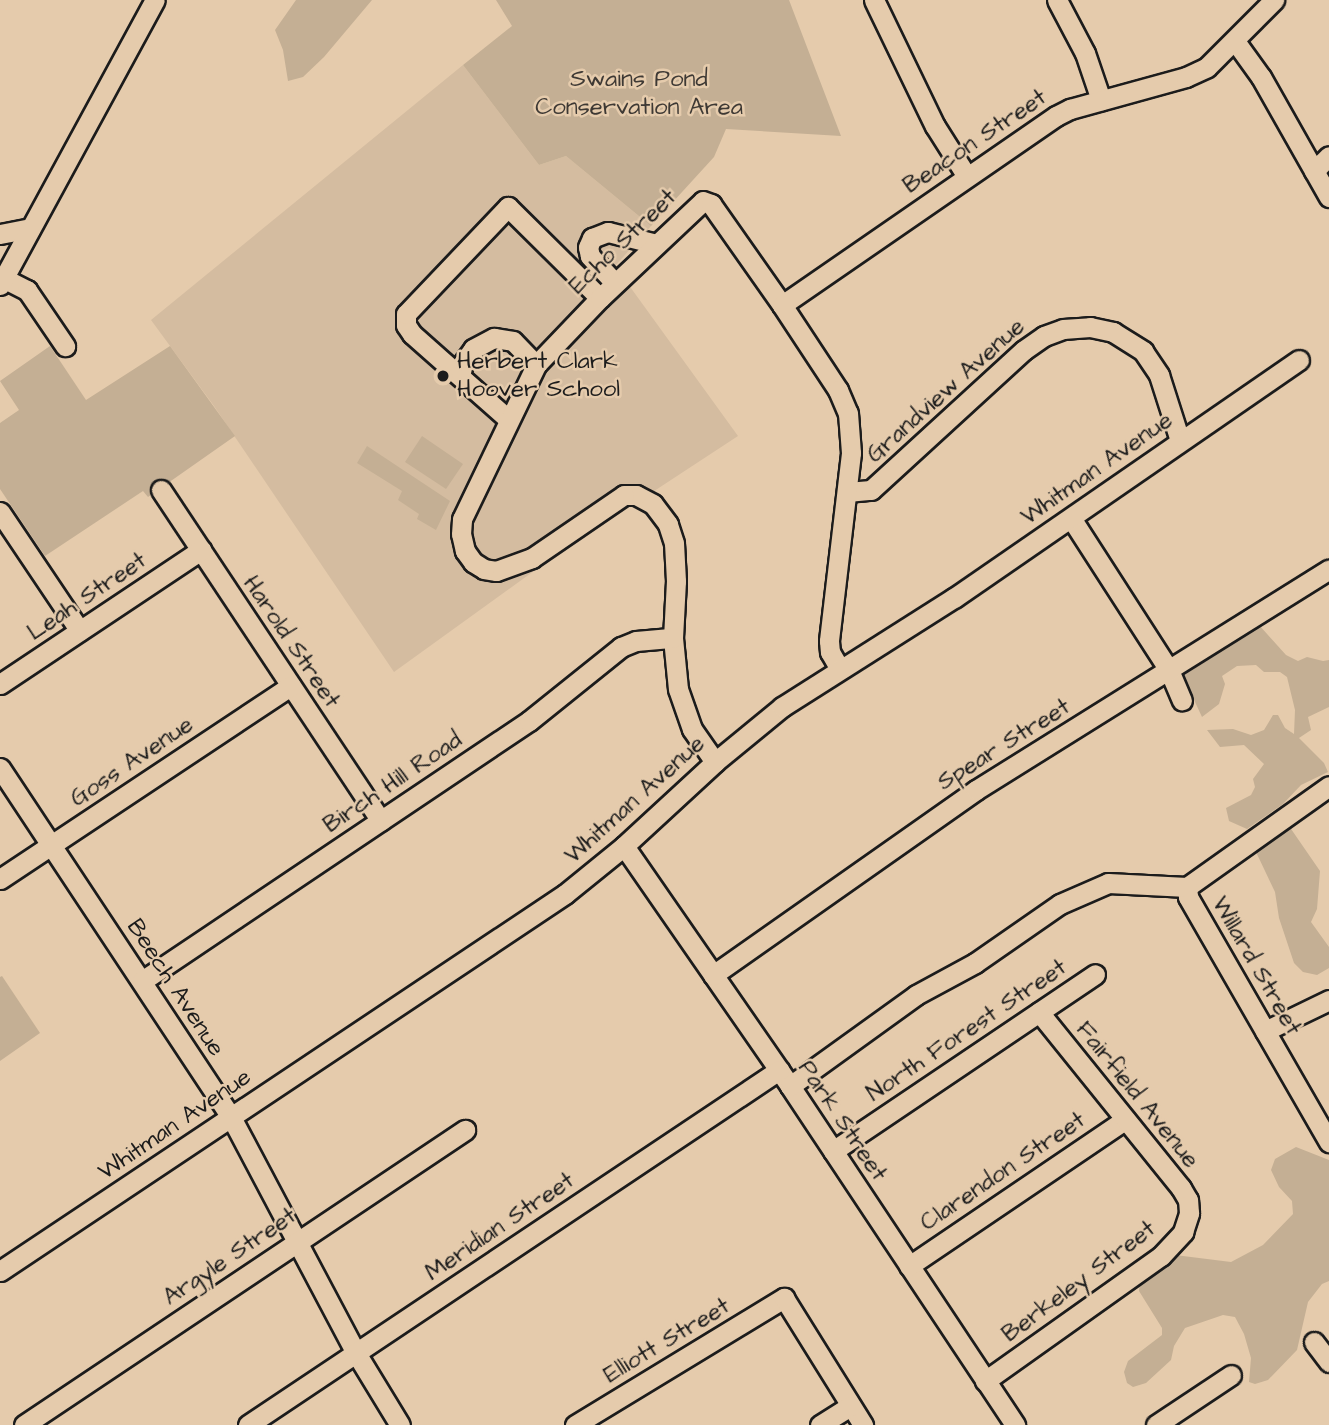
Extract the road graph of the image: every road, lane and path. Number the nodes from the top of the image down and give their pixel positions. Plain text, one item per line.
1 (155, 0) edge
2 (874, 0) edge
3 (1058, 0) edge
4 (1274, 0) edge
5 (1235, 41) junction
6 (1101, 100) junction
7 (1329, 156) edge
8 (1314, 171) junction
9 (967, 175) junction
10 (1329, 197) edge
11 (30, 228) junction
12 (0, 234) edge
13 (588, 244) junction
14 (657, 244) junction
15 (563, 261) junction
16 (2, 281) edge
17 (615, 283) junction
18 (600, 298) junction
19 (782, 305) junction
20 (65, 346) dead end
21 (1299, 360) dead end
22 (536, 365) junction
23 (460, 376) junction
24 (508, 419) junction
25 (1180, 441) junction
26 (161, 490) dead end
27 (847, 492) junction
28 (0, 512) edge
29 (1071, 518) junction
30 (201, 550) junction
31 (1329, 569) edge
32 (80, 631) junction
33 (673, 638) junction
34 (840, 669) junction
35 (1169, 670) junction
36 (0, 684) edge
37 (291, 686) junction
38 (1182, 700) dead end
39 (715, 762) junction
40 (0, 768) edge
41 (1329, 786) edge
42 (381, 821) junction
43 (51, 845) junction
44 (624, 846) junction
45 (0, 879) edge
46 (1186, 887) junction
47 (1095, 974) dead end
48 (713, 975) junction
49 (142, 981) junction
50 (1329, 1000) edge
51 (1038, 1012) junction
52 (1265, 1031) junction
53 (784, 1078) junction
54 (231, 1117) junction
55 (1125, 1119) junction
56 (465, 1130) dead end
57 (1329, 1142) edge
58 (833, 1151) junction
59 (1189, 1213) joint
60 (297, 1242) junction
61 (909, 1266) junction
62 (0, 1271) edge
63 (1314, 1342) dead end
64 (356, 1353) junction
65 (1329, 1362) edge
66 (1231, 1376) dead end
67 (985, 1381) junction
68 (851, 1406) junction
69 (24, 1425) edge
70 (248, 1425) edge
71 (400, 1425) edge
72 (575, 1425) edge
73 (820, 1425) edge
74 (863, 1425) edge
75 (1015, 1425) edge
76 (1156, 1425) edge

1 - 11 street
2 - 9 street
3 - 6 street
4 - 5 street, Beacon Street
5 - 6 street, Beacon Street
5 - 8 street
6 - 9 street, Beacon Street
7 - 8 street
8 - 10 street
9 - 19 street, Beacon Street
11 - 12 street
11 - 16 street
13 - 14 street
13 - 15 street
13 - 17 street
14 - 17 street, Echo Street
14 - 19 street, Echo Street
15 - 18 street
15 - 23 street
16 - 20 street
17 - 18 street, Echo Street
18 - 22 street, Echo Street
19 - 27 street, Echo Street
21 - 25 street, Whitman Avenue
22 - 23 street
22 - 24 street, Echo Street
23 - 24 street
24 - 33 street, Echo Street
25 - 27 street, Grandview Avenue
25 - 29 street, Whitman Avenue
26 - 30 street, Harold Street
27 - 34 street, Echo Street
28 - 32 street
29 - 34 street, Whitman Avenue
29 - 35 street
30 - 32 street, Leah Street
30 - 37 street, Harold Street
31 - 35 street, Spear Street
32 - 36 street, Leah Street
33 - 39 street
33 - 42 street, Birch Hill Road
34 - 39 street, Whitman Avenue
35 - 38 street
35 - 48 street, Spear Street
37 - 42 street, Harold Street
37 - 43 street, Goss Avenue
39 - 44 street, Whitman Avenue
40 - 43 street, Beech Avenue
41 - 46 street
42 - 49 street, Birch Hill Road
43 - 45 street, Goss Avenue
43 - 49 street, Beech Avenue
44 - 48 street, Park Street
44 - 54 street, Whitman Avenue
46 - 52 street, Willard Street
46 - 53 street, Meridian Street
47 - 51 street, North Forest Street
48 - 53 street, Park Street
49 - 54 street, Beech Avenue
50 - 52 street
51 - 55 street, Fairfield Avenue
51 - 58 street, North Forest Street
52 - 57 street, Willard Street
53 - 58 street, Park Street
53 - 64 street, Meridian Street
54 - 60 street, Beech Avenue
54 - 62 street, Whitman Avenue
55 - 59 street, Fairfield Avenue
55 - 61 street, Clarendon Street
56 - 60 street, Argyle Street
58 - 61 street, Park Street
59 - 67 street, Berkeley Street
60 - 64 street, Beech Avenue
60 - 69 street, Argyle Street
61 - 67 street, Park Street
63 - 65 street
64 - 70 street, Meridian Street
64 - 71 street, Beech Avenue
66 - 76 street
67 - 75 street, Park Street
68 - 72 street, Elliott Street
68 - 73 street
68 - 74 street

